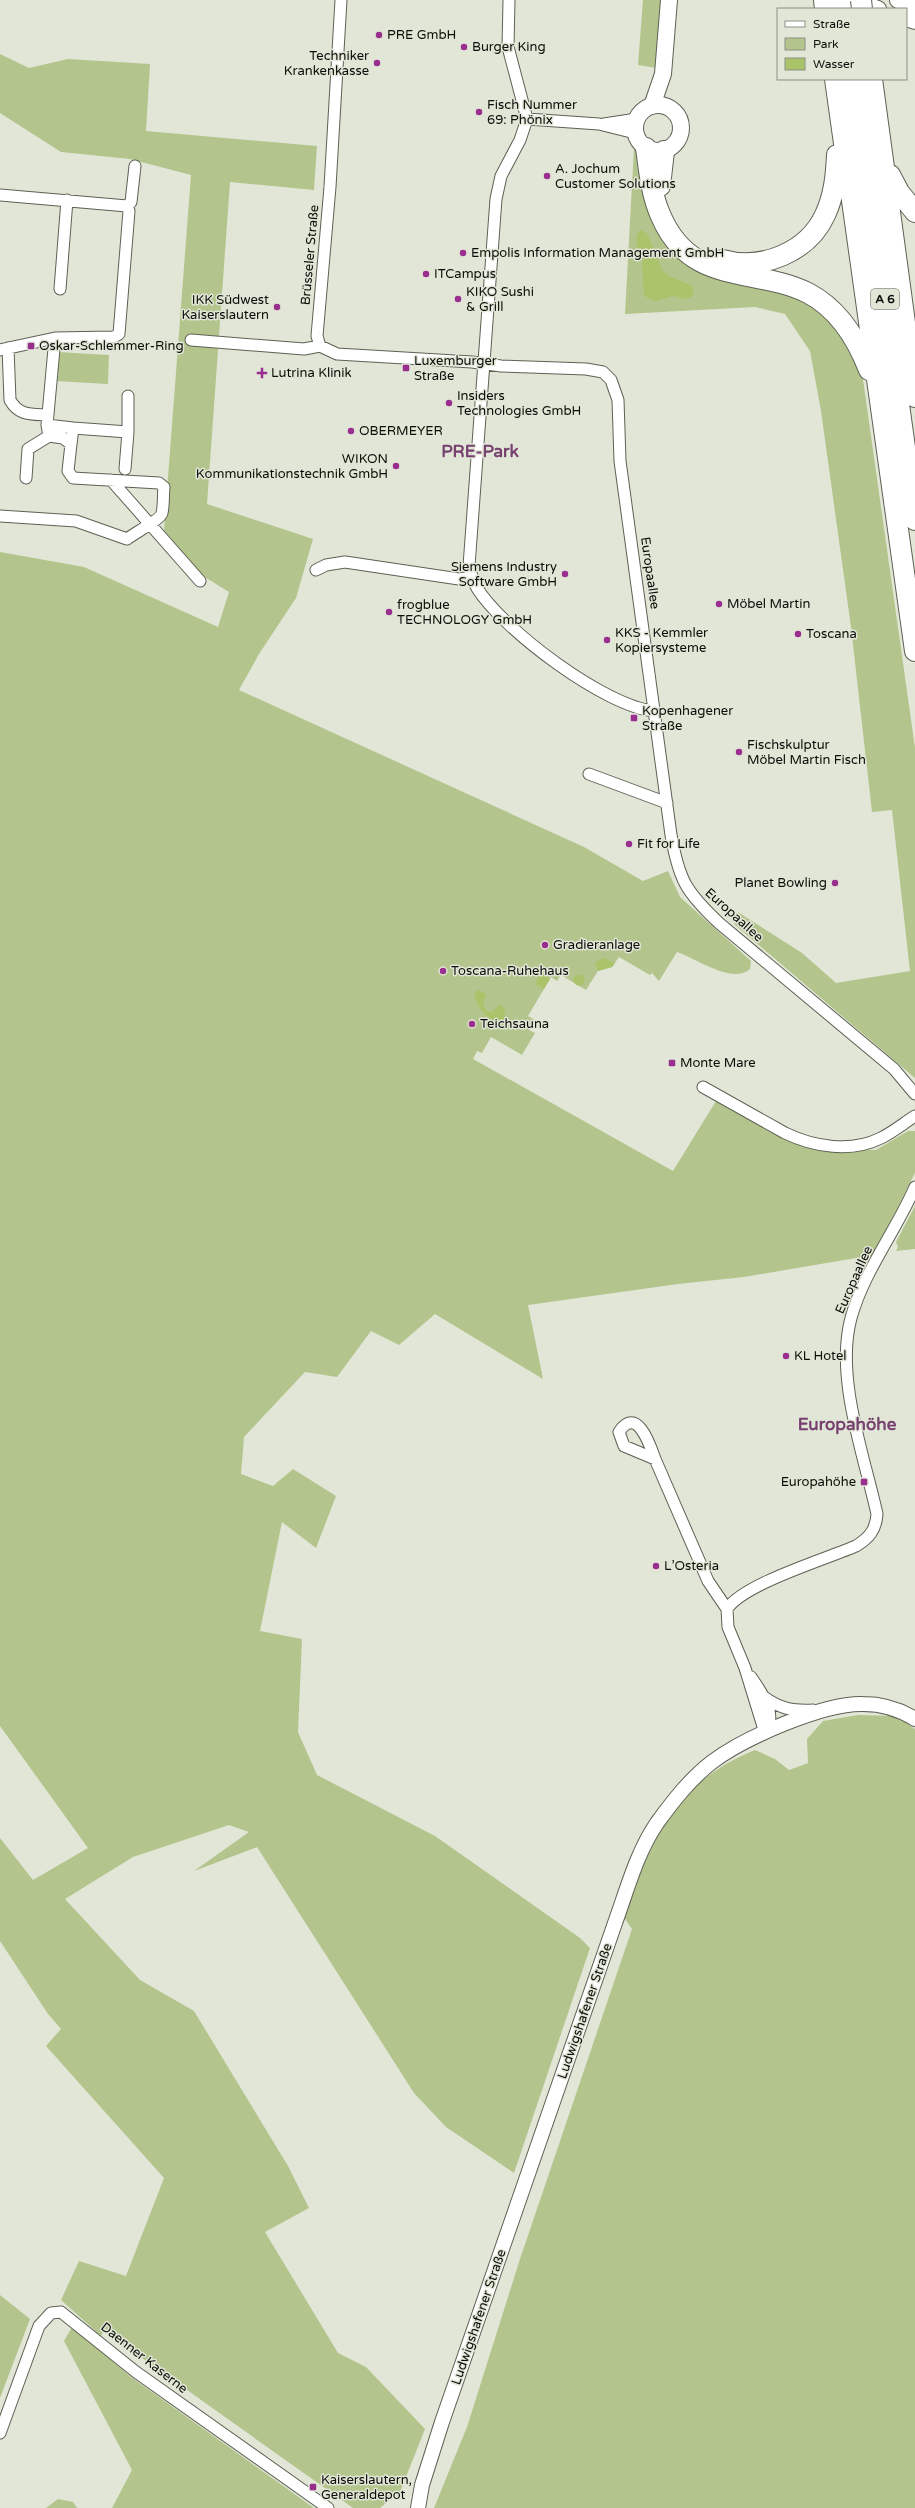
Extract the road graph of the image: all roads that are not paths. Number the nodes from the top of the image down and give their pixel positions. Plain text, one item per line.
1 (341, 0) edge
2 (509, 0) edge
3 (668, 0) edge
4 (674, 0) edge
5 (851, 0) edge
6 (898, 0) edge
7 (829, 3) edge
8 (915, 6) edge
9 (842, 8) edge
10 (875, 8) edge
11 (668, 22) junction
12 (835, 80) edge
13 (854, 80) edge
14 (872, 80) edge
15 (660, 106) junction
16 (839, 109) junction
17 (527, 119) junction
18 (646, 138) junction
19 (883, 156) junction
20 (135, 166) dead end
21 (0, 195) edge
22 (67, 200) junction
23 (127, 206) junction
24 (915, 212) edge
25 (60, 289) dead end
26 (915, 302) edge
27 (54, 338) junction
28 (191, 340) dead end
29 (320, 346) junction
30 (4, 349) edge
31 (909, 351) junction
32 (484, 363) junction
33 (128, 396) dead end
34 (915, 397) edge
35 (881, 406) junction
36 (48, 425) junction
37 (73, 428) junction
38 (128, 432) junction
39 (71, 444) junction
40 (125, 469) dead end
41 (26, 478) dead end
42 (111, 480) junction
43 (0, 516) edge
44 (915, 520) edge
45 (150, 525) junction
46 (316, 570) dead end
47 (472, 577) junction
48 (200, 581) dead end
49 (915, 652) edge
50 (654, 711) junction
51 (589, 774) dead end
52 (666, 803) junction
53 (703, 1087) dead end
54 (915, 1094) edge
55 (915, 1116) edge
56 (915, 1187) edge
57 (655, 1459) dead end
58 (727, 1609) junction
59 (745, 1668) junction
60 (763, 1697) junction
61 (827, 1710) junction
62 (915, 1719) edge
63 (765, 1733) junction
64 (0, 2433) edge
65 (422, 2485) junction
66 (328, 2508) edge
67 (411, 2508) edge
68 (418, 2508) edge

1 - 29 street, Brüsseler Straße
2 - 17 street
3 - 11 main road
4 - 11 main road
5 - 10 main road
6 - 8 main road
7 - 9 highway
11 - 15 main road
12 - 16 highway, A 6
13 - 44 highway, A 6
14 - 19 highway
15 - 18 main road
15 - 18 main road
16 - 18 highway
16 - 35 highway, A 6
17 - 18 street
17 - 32 street
18 - 35 highway, A 6
19 - 24 highway
19 - 31 highway
20 - 23 street
21 - 22 street
22 - 23 street
22 - 25 street
23 - 27 street
26 - 31 highway
27 - 30 street
27 - 36 street
28 - 29 street
29 - 32 street
30 - 36 street
31 - 34 highway
32 - 47 street
32 - 50 street, Europaallee
33 - 38 street
35 - 49 highway, A 6
36 - 37 street
36 - 39 street
36 - 41 street
37 - 38 street
37 - 39 street
38 - 40 street
39 - 42 street
42 - 45 street
42 - 45 street
43 - 45 street
45 - 48 street
46 - 47 street
47 - 50 street
50 - 52 street, Europaallee
51 - 52 street
52 - 54 street, Europaallee
53 - 55 street
56 - 58 street, Europaallee
57 - 58 street
58 - 59 street
59 - 60 street
59 - 63 street
60 - 61 street
60 - 63 street
61 - 62 street, Ludwigshafener Straße
61 - 63 street, Ludwigshafener Straße
63 - 65 street, Ludwigshafener Straße
64 - 66 street, Daenner Kaserne
65 - 67 street, Ludwigshafener Straße
65 - 68 street, Ludwigshafener Straße

